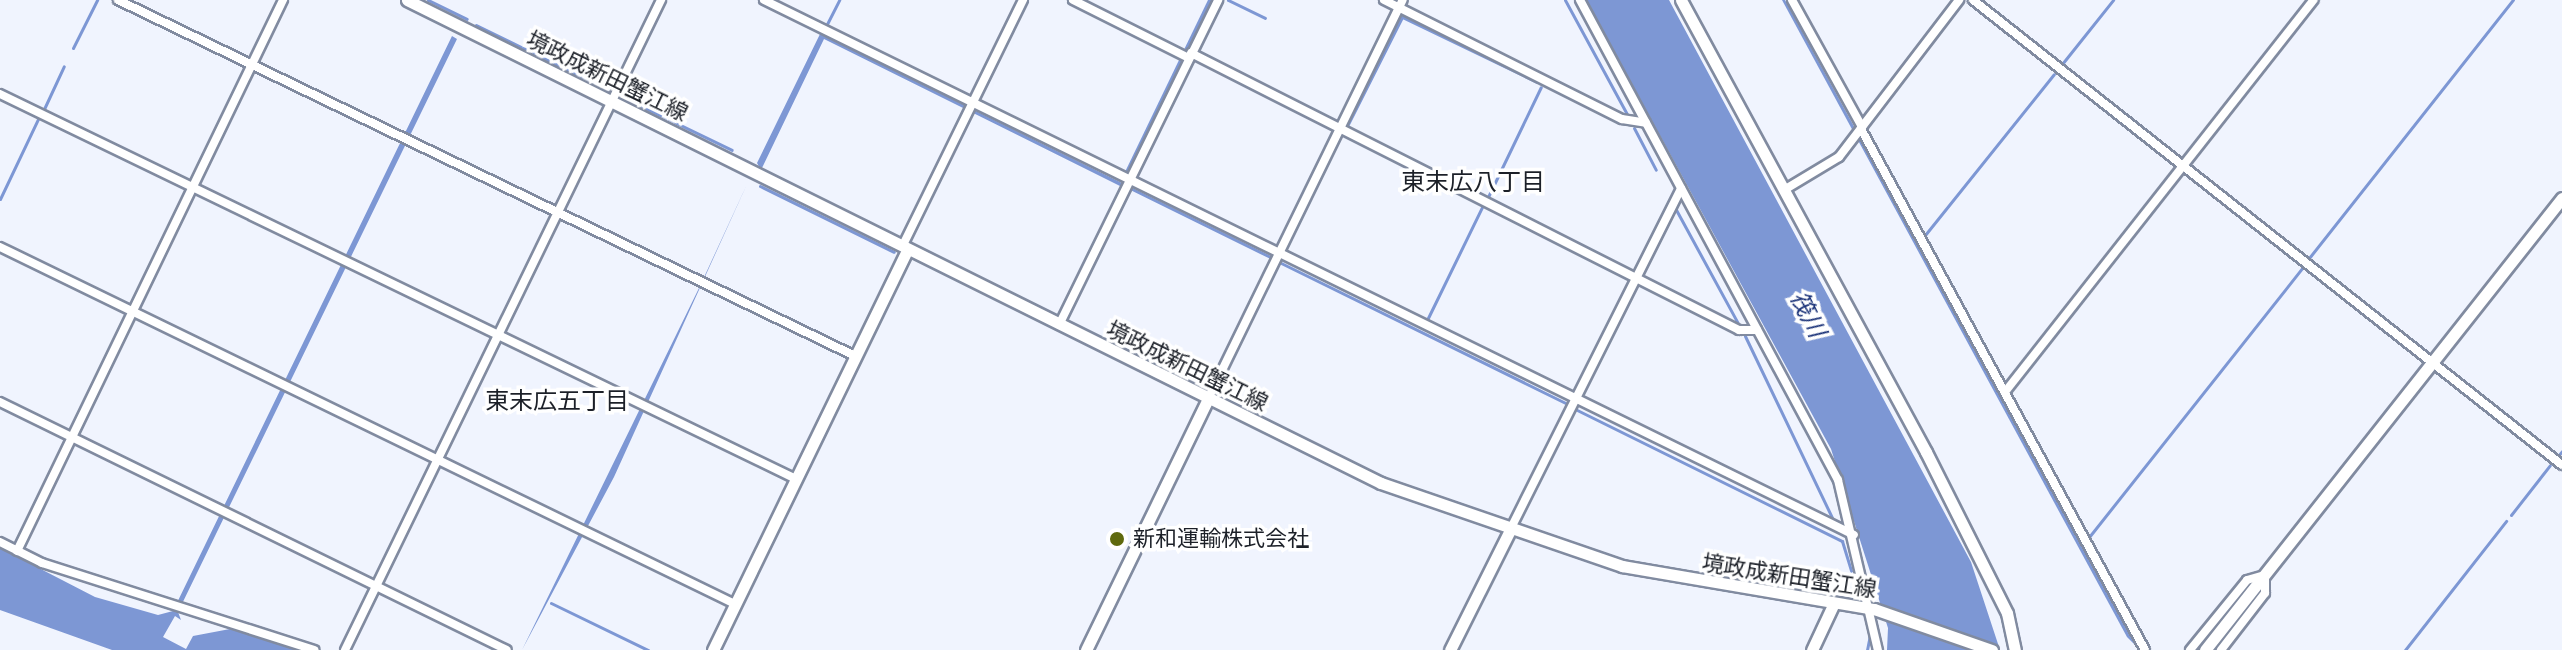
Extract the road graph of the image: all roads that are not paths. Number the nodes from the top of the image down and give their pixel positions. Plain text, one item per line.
1 (118, 0) edge
2 (283, 0) edge
3 (407, 0) edge
4 (661, 0) edge
5 (764, 0) edge
6 (1023, 0) edge
7 (1073, 0) edge
8 (1218, 0) edge
9 (1384, 0) edge
10 (1580, 0) edge
11 (1681, 0) edge
12 (1792, 0) edge
13 (1959, 0) edge
14 (1973, 0) edge
15 (2314, 0) edge
16 (1402, 4) edge
17 (1187, 55) junction
18 (252, 65) junction
19 (0, 94) edge
20 (612, 100) junction
21 (971, 107) junction
22 (1646, 123) junction
23 (1340, 131) junction
24 (1859, 131) junction
25 (2183, 167) junction
26 (1130, 181) junction
27 (1681, 188) junction
28 (192, 189) junction
29 (1784, 190) junction
30 (2562, 198) edge
31 (558, 213) junction
32 (0, 247) edge
33 (905, 248) junction
34 (1278, 254) junction
35 (1634, 277) junction
36 (133, 312) junction
37 (1059, 325) junction
38 (1757, 330) junction
39 (498, 336) junction
40 (855, 356) junction
41 (2433, 363) junction
42 (2005, 392) junction
43 (1208, 399) junction
44 (1572, 401) junction
45 (0, 402) edge
46 (72, 438) junction
47 (438, 459) junction
48 (2562, 465) edge
49 (796, 479) junction
50 (1509, 532) junction
51 (1854, 535) junction
52 (0, 542) edge
53 (17, 551) junction
54 (2265, 575) junction
55 (376, 586) junction
56 (1834, 603) junction
57 (735, 604) junction
58 (1874, 609) junction
59 (314, 650) edge
60 (345, 650) edge
61 (507, 650) edge
62 (713, 650) edge
63 (1086, 650) edge
64 (1450, 650) edge
65 (1812, 650) edge
66 (1878, 650) edge
67 (1992, 650) edge
68 (2015, 650) edge
69 (2145, 650) edge
70 (2190, 650) edge
71 (2205, 650) edge
72 (2221, 650) edge

1 - 18 street
2 - 18 street
3 - 20 main road, 境政成新田蟹江線
4 - 20 street
5 - 21 street
6 - 21 street
7 - 17 street
8 - 17 street
9 - 16 street
10 - 22 street
11 - 29 main road
12 - 24 street
13 - 24 street
14 - 25 street
15 - 25 street
16 - 22 street
16 - 23 street
17 - 23 street
17 - 26 street
18 - 28 street
18 - 31 street
19 - 28 street
20 - 31 street
20 - 33 main road, 境政成新田蟹江線
21 - 26 street
21 - 33 street
22 - 27 street
23 - 34 street
23 - 35 street
24 - 29 street
24 - 42 street
25 - 41 street
25 - 42 street
26 - 34 street
26 - 37 street
27 - 35 street
27 - 38 street
28 - 36 street
28 - 39 street
29 - 68 main road
30 - 41 main road
31 - 39 street
31 - 40 street
32 - 36 street
33 - 37 main road, 境政成新田蟹江線
33 - 40 main road
34 - 43 street
34 - 44 street
35 - 38 street
35 - 44 street
36 - 46 street
36 - 47 street
37 - 43 main road, 境政成新田蟹江線
38 - 51 street
39 - 47 street
39 - 49 street
40 - 49 main road
41 - 48 street
41 - 54 main road
42 - 69 street
43 - 50 main road, 境政成新田蟹江線
43 - 63 main road
44 - 50 street
44 - 51 street
45 - 46 street
46 - 53 street
46 - 55 street
47 - 55 street
47 - 57 street
49 - 57 main road
50 - 56 main road, 境政成新田蟹江線
50 - 64 main road
51 - 58 street
52 - 53 street
53 - 59 street
54 - 70 street
54 - 71 main road
54 - 72 street
55 - 60 street
55 - 61 street
56 - 58 main road, 境政成新田蟹江線
56 - 65 main road
57 - 62 main road
58 - 66 street
58 - 67 main road, 境政成新田蟹江線

